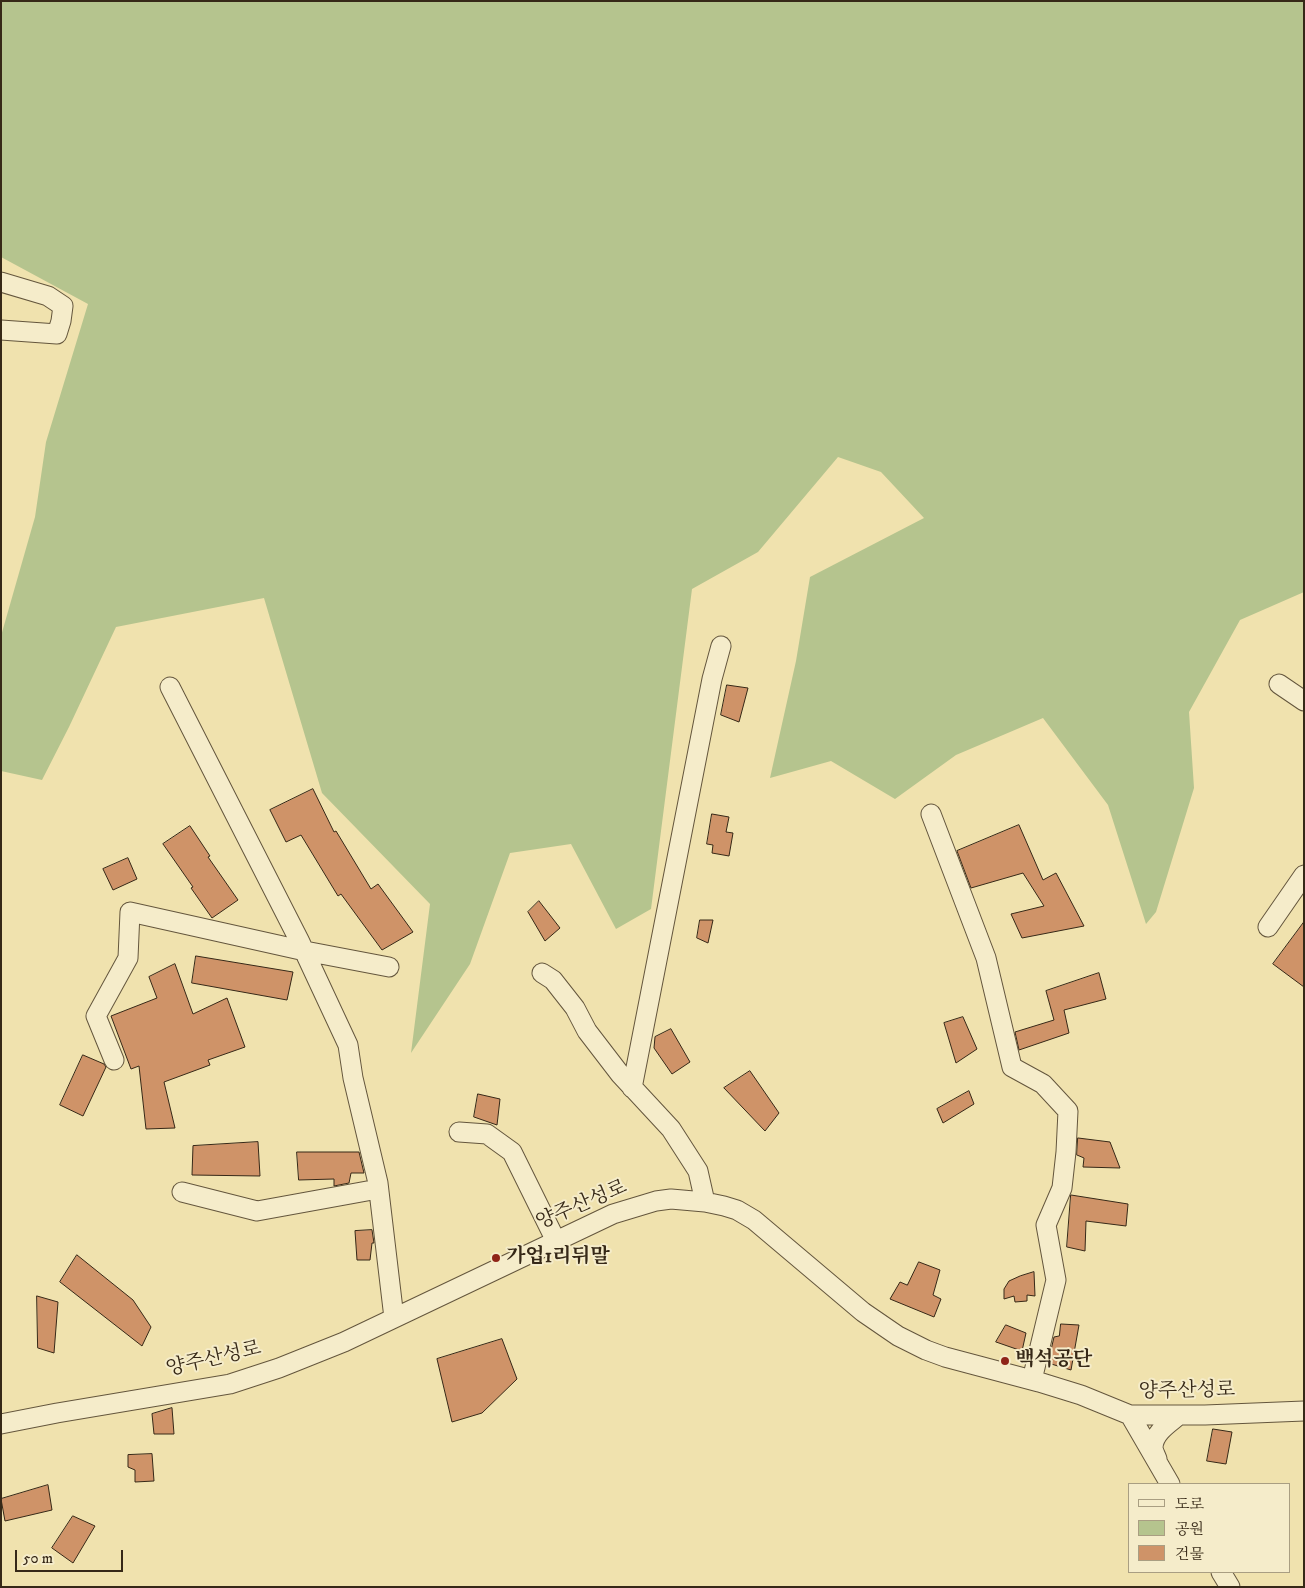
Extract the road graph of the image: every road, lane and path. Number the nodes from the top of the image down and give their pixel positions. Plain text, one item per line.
1 (1, 282) edge
2 (1, 330) edge
3 (721, 646) dead end
4 (1280, 684) dead end
5 (170, 687) dead end
6 (1304, 701) edge
7 (931, 814) dead end
8 (1304, 874) edge
9 (1268, 927) dead end
10 (305, 951) junction
11 (389, 968) dead end
12 (542, 973) dead end
13 (114, 1060) dead end
14 (632, 1088) junction
15 (459, 1132) dead end
16 (378, 1189) junction
17 (182, 1192) dead end
18 (705, 1202) junction
19 (556, 1241) junction
20 (394, 1318) junction
21 (1032, 1380) junction
22 (1304, 1411) edge
23 (1130, 1415) junction
24 (1179, 1415) junction
25 (1, 1424) edge
26 (1159, 1465) junction
27 (1169, 1483) edge
28 (1222, 1573) edge
29 (1230, 1587) edge

1 - 2 street
3 - 14 street
4 - 6 street
5 - 10 street
7 - 21 street
8 - 9 street
10 - 11 street
10 - 13 street
10 - 16 street
12 - 14 street
14 - 18 street
15 - 19 street
16 - 17 street
16 - 20 street
18 - 19 street, 양주산성로
18 - 21 street, 양주산성로
19 - 20 street, 양주산성로
20 - 25 street, 양주산성로
21 - 23 street, 양주산성로
22 - 24 street, 양주산성로
23 - 24 street, 양주산성로
23 - 26 street
24 - 26 street
26 - 27 street
28 - 29 street

